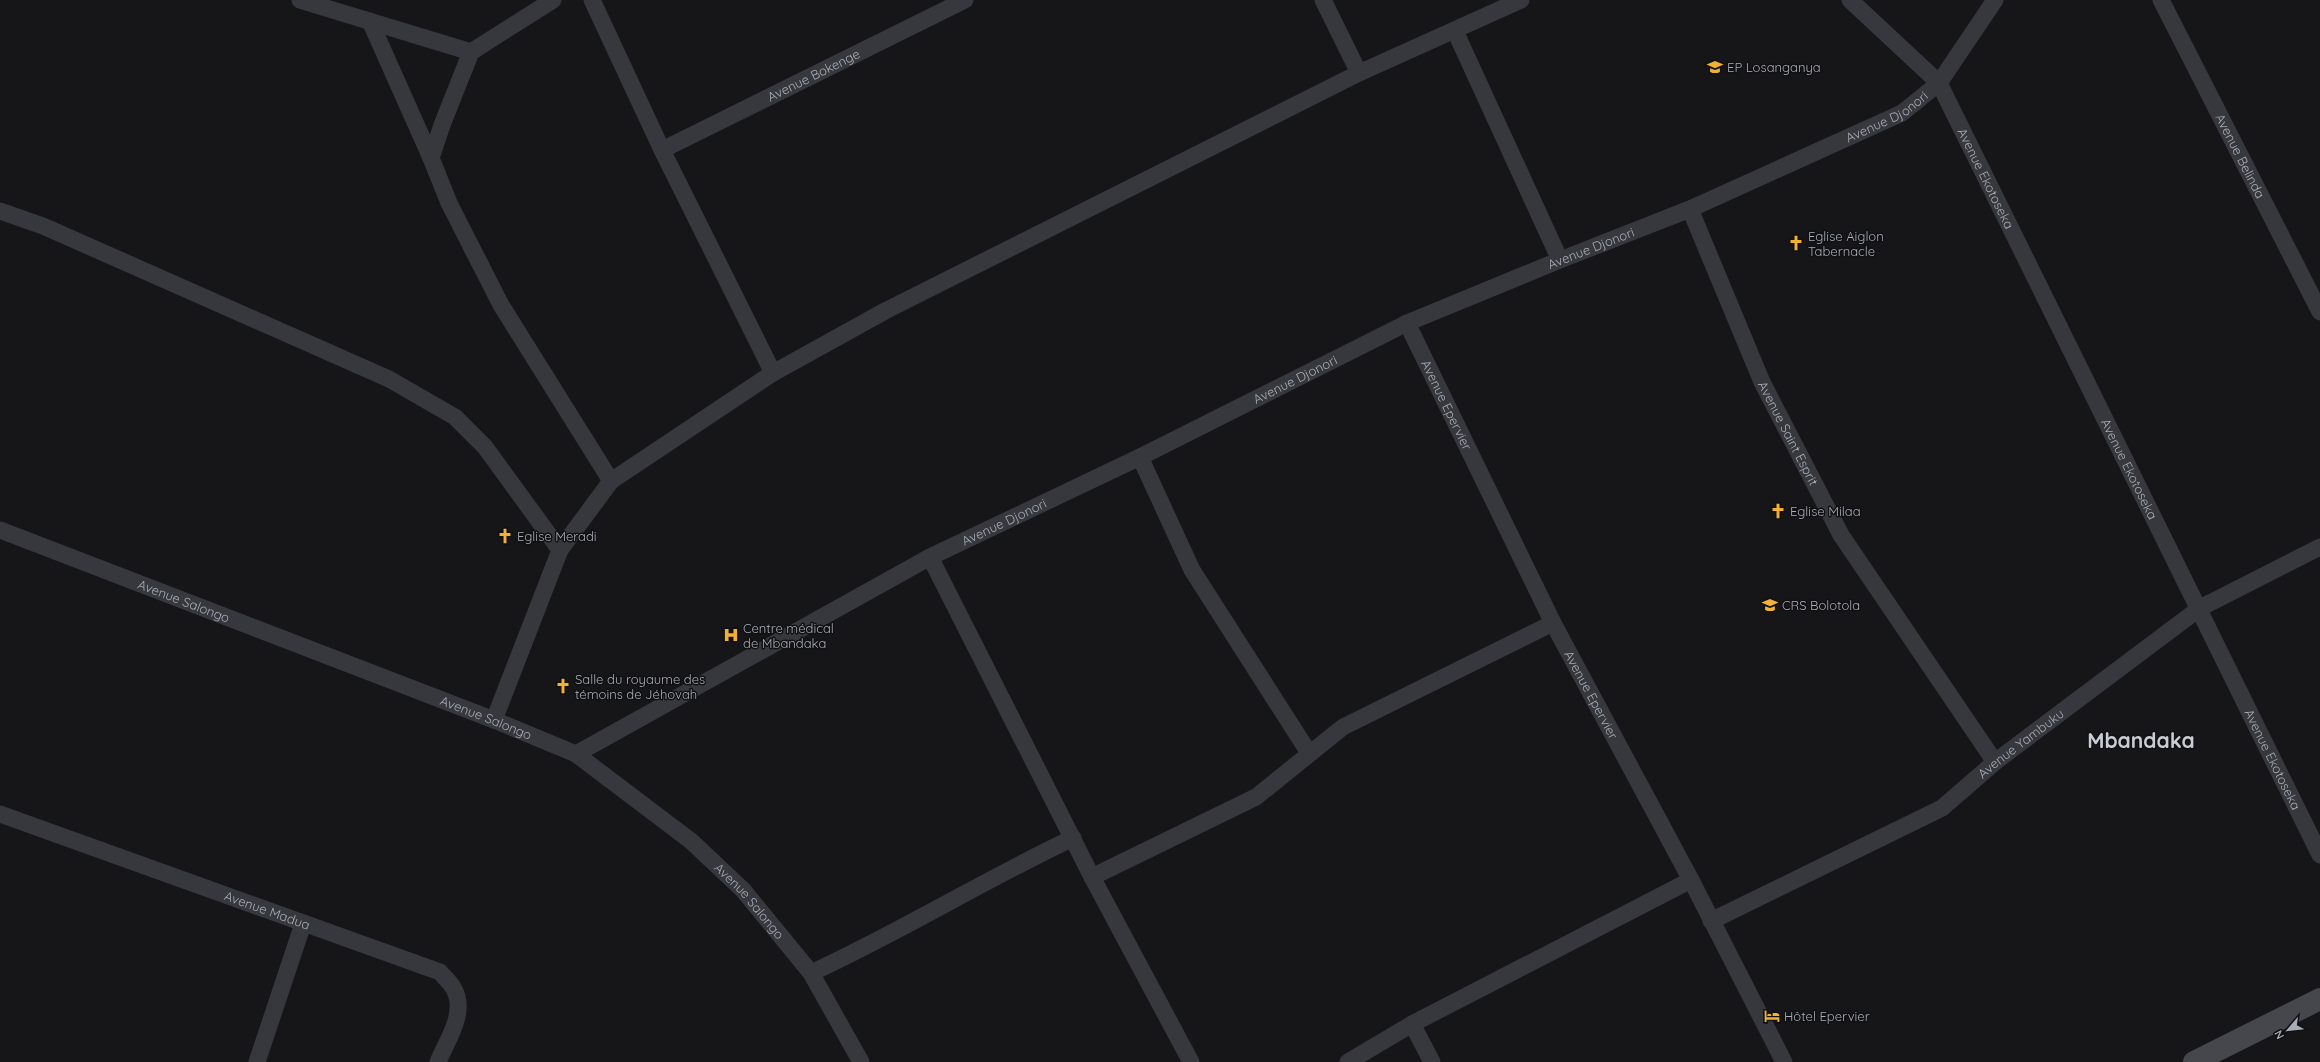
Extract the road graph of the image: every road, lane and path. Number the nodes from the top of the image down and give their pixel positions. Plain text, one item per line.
1 (300, 0) edge
2 (553, 0) edge
3 (592, 0) edge
4 (965, 0) edge
5 (1323, 0) edge
6 (1521, 0) edge
7 (1850, 0) edge
8 (1995, 0) edge
9 (2161, 0) edge
10 (370, 21) junction
11 (1455, 31) junction
12 (471, 52) junction
13 (1359, 73) junction
14 (1939, 83) junction
15 (662, 150) junction
16 (432, 158) junction
17 (1690, 209) junction
18 (0, 211) edge
19 (1560, 260) junction
20 (2320, 312) edge
21 (1407, 323) junction
22 (773, 372) junction
23 (1140, 457) junction
24 (610, 481) junction
25 (0, 530) edge
26 (2320, 547) edge
27 (560, 550) junction
28 (930, 558) junction
29 (2200, 608) junction
30 (1553, 623) junction
31 (494, 720) junction
32 (1309, 753) junction
33 (576, 754) junction
34 (1995, 762) junction
35 (0, 814) edge
36 (1073, 838) junction
37 (2320, 856) edge
38 (1092, 877) junction
39 (1691, 880) junction
40 (1711, 921) junction
41 (303, 924) junction
42 (811, 973) junction
43 (2320, 999) edge
44 (1412, 1024) junction
45 (257, 1062) edge
46 (438, 1062) edge
47 (861, 1062) edge
48 (1191, 1062) edge
49 (1348, 1062) edge
50 (1432, 1062) edge
51 (1784, 1062) edge
52 (2194, 1062) edge

1 - 10 street
2 - 12 street
3 - 15 street
4 - 15 street, Avenue Bokenge
5 - 13 street
6 - 11 street
7 - 14 street
8 - 14 street, Avenue Djonori
9 - 20 street, Avenue Belinda
10 - 12 street
10 - 16 street
11 - 13 street
11 - 19 street
12 - 16 street
13 - 22 street
14 - 17 street, Avenue Djonori
14 - 29 street, Avenue Ekotoseka
15 - 22 street
16 - 24 street
17 - 19 street, Avenue Djonori
17 - 34 street, Avenue Saint Esprit
18 - 27 street
19 - 21 street, Avenue Djonori
21 - 23 street, Avenue Djonori
21 - 30 street, Avenue Epervier
22 - 24 street
23 - 28 street, Avenue Djonori
23 - 32 street
24 - 27 street
25 - 31 street, Avenue Salongo
26 - 29 street, Avenue Yambuku
27 - 31 street
28 - 33 street, Avenue Djonori
28 - 36 street
29 - 34 street, Avenue Yambuku
29 - 37 street, Avenue Ekotoseka
30 - 32 street
30 - 39 street, Avenue Epervier
31 - 33 street, Avenue Salongo
32 - 38 street
33 - 42 street, Avenue Salongo
34 - 40 street, Avenue Yambuku
35 - 41 street, Avenue Madua
36 - 38 street
36 - 42 street
38 - 48 street
39 - 40 street, Avenue Epervier
39 - 44 street
40 - 51 street, Avenue Epervier
41 - 45 street
41 - 46 street, Avenue Madua
42 - 47 street, Avenue Salongo
43 - 52 street
44 - 49 street
44 - 50 street

